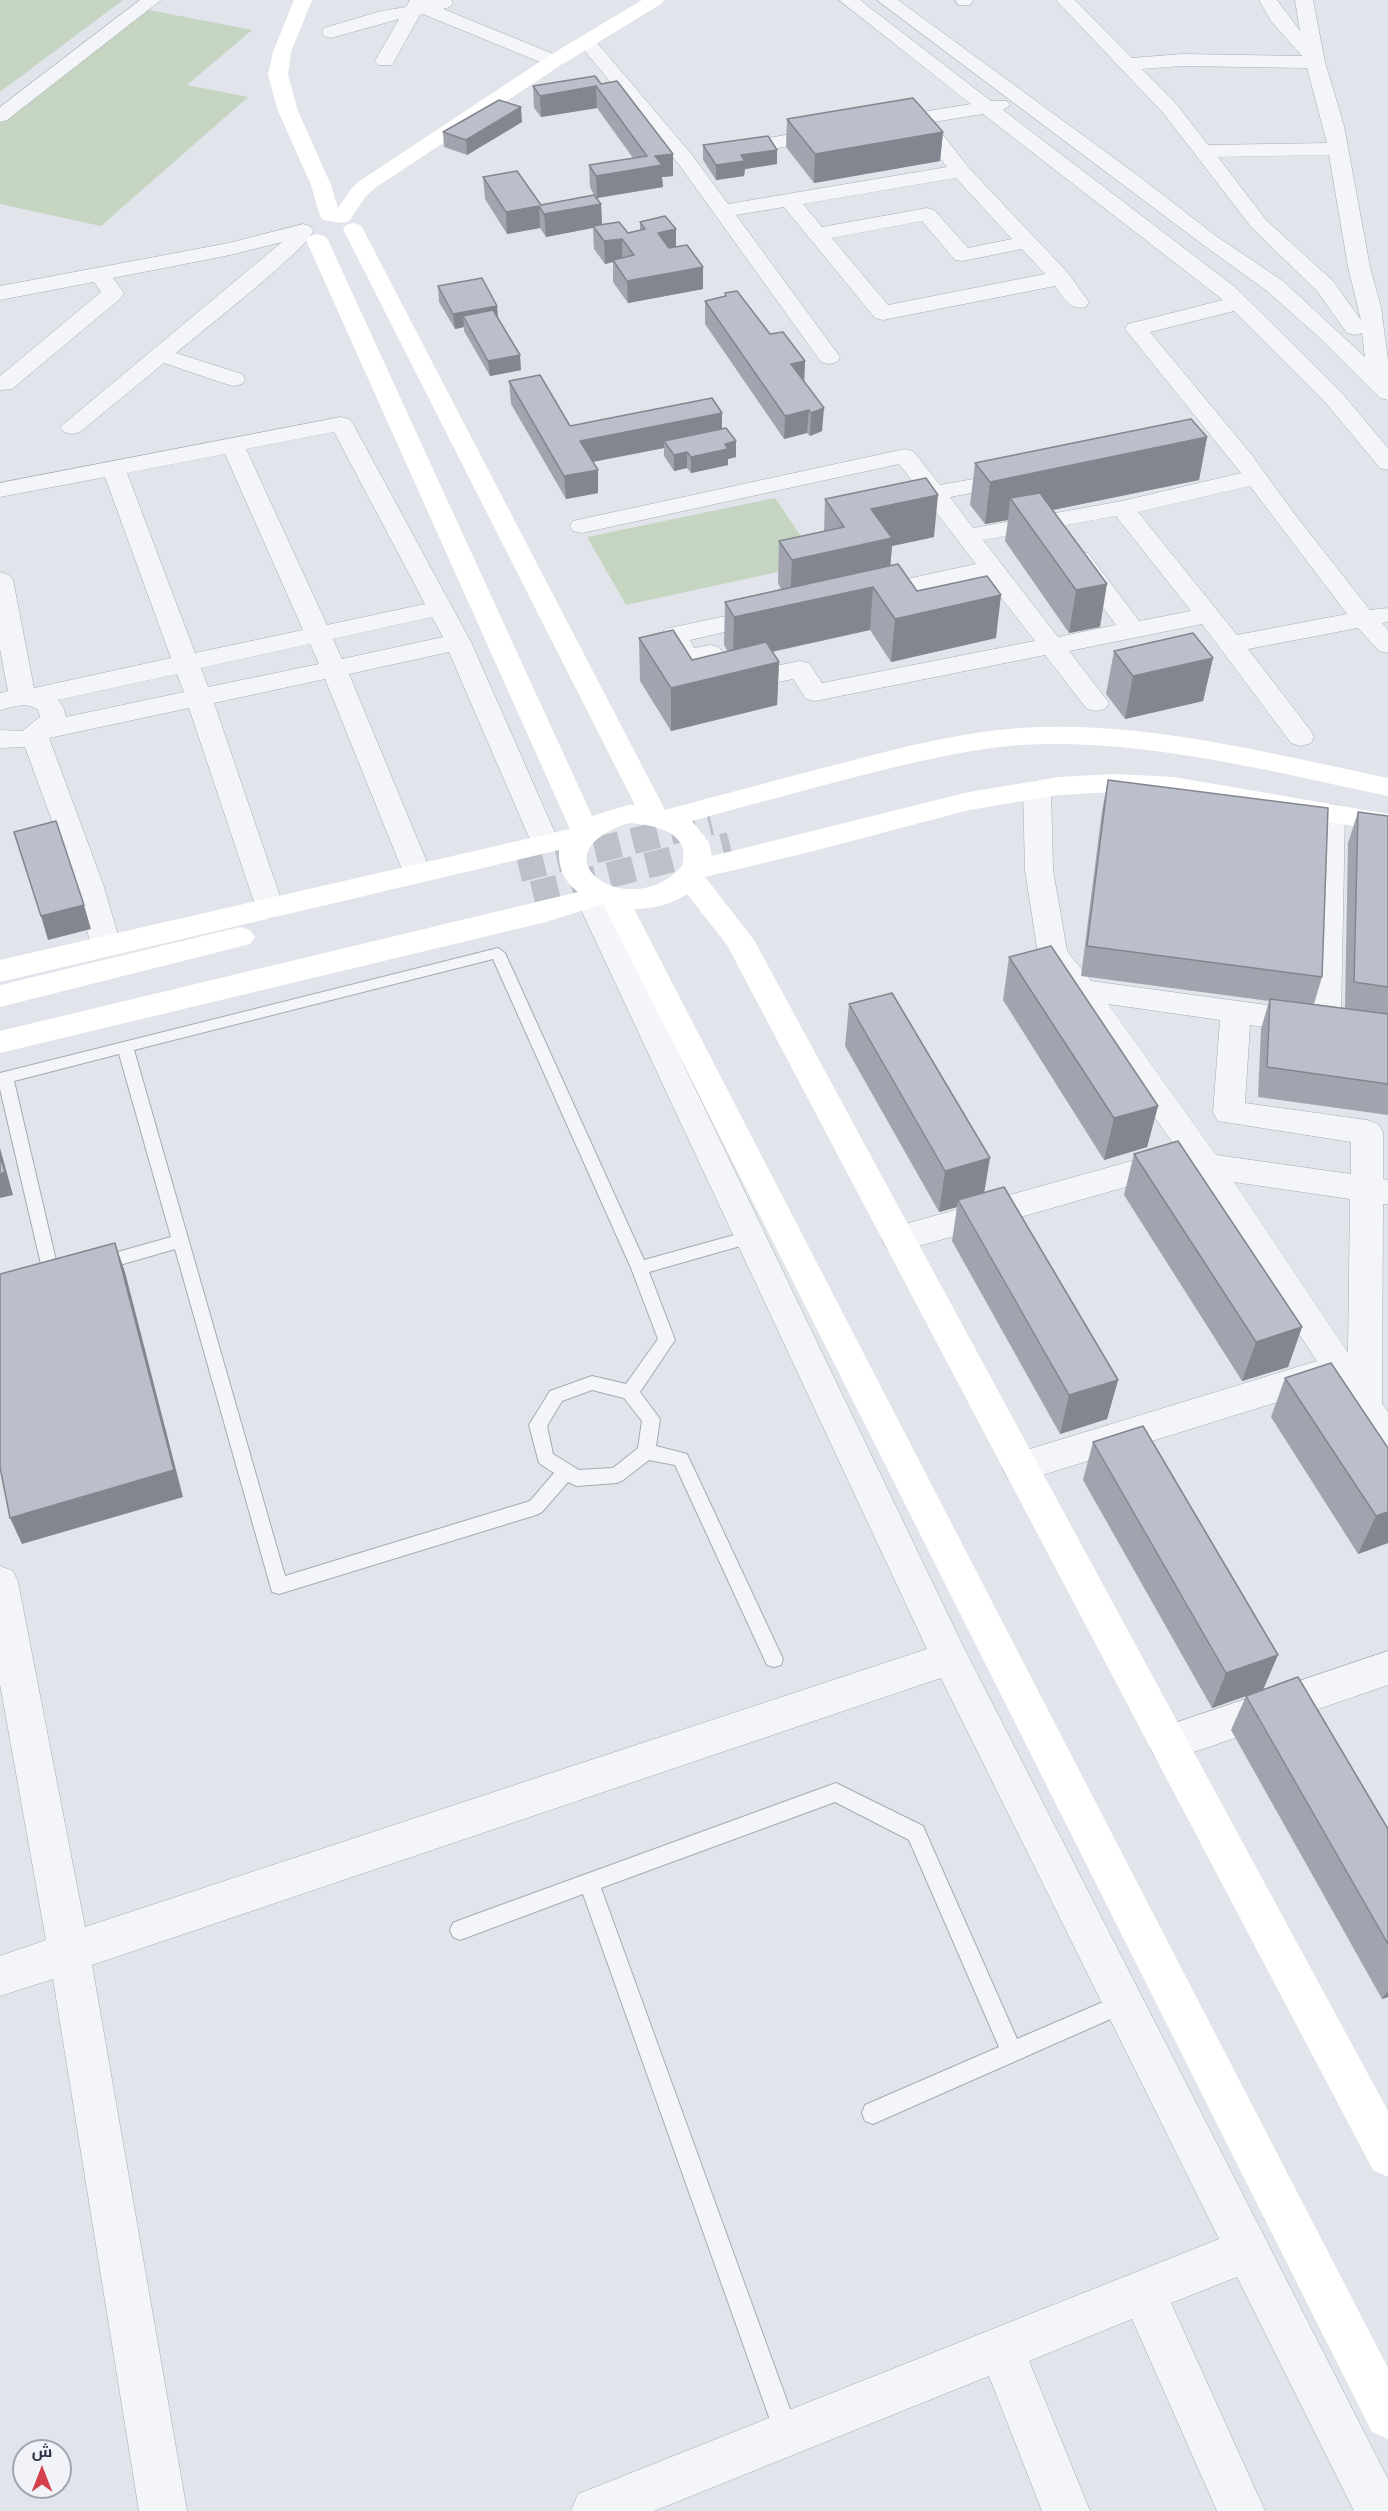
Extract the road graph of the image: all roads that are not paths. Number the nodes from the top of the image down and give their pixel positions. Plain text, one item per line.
1 (152, 0) edge
2 (303, 0) edge
3 (457, 0) edge
4 (655, 0) edge
5 (848, 0) edge
6 (886, 0) edge
7 (1065, 0) edge
8 (1268, 0) edge
9 (1304, 0) edge
10 (419, 6) edge
11 (331, 32) dead end
12 (587, 43) junction
13 (385, 61) dead end
14 (554, 61) junction
15 (1314, 61) junction
16 (1128, 64) junction
17 (1022, 100) junction
18 (988, 108) junction
19 (0, 117) edge
20 (919, 118) junction
21 (1338, 149) junction
22 (1201, 150) junction
23 (685, 159) junction
24 (961, 171) junction
25 (789, 200) junction
26 (723, 212) junction
27 (342, 220) junction
28 (308, 234) junction
29 (817, 234) junction
30 (1209, 240) junction
31 (1027, 242) junction
32 (1170, 250) junction
33 (99, 273) junction
34 (1059, 278) junction
35 (0, 292) edge
36 (1078, 302) dead end
37 (1239, 303) junction
38 (1370, 307) junction
39 (1355, 328) junction
40 (1330, 335) junction
41 (161, 355) junction
42 (829, 357) dead end
43 (234, 379) dead end
44 (4, 384) dead end
45 (1384, 389) edge
46 (72, 428) dead end
47 (232, 444) junction
48 (1388, 463) edge
49 (113, 467) junction
50 (1036, 475) edge
51 (1257, 477) junction
52 (0, 490) edge
53 (934, 493) junction
54 (1122, 508) junction
55 (1051, 521) junction
56 (582, 526) dead end
57 (967, 536) junction
58 (992, 568) junction
59 (0, 580) edge
60 (844, 599) edge
61 (440, 608) junction
62 (788, 611) edge
63 (1208, 615) junction
64 (1376, 616) edge
65 (1133, 630) junction
66 (318, 635) junction
67 (459, 642) junction
68 (1231, 644) junction
69 (1388, 645) edge
70 (1052, 646) junction
71 (7, 657) edge
72 (185, 664) junction
73 (334, 669) junction
74 (18, 698) edge
75 (199, 698) junction
76 (1096, 703) dead end
77 (25, 736) edge
78 (1301, 737) dead end
79 (0, 759) edge
80 (1290, 767) junction
81 (1174, 786) junction
82 (1388, 787) edge
83 (1037, 790) junction
84 (1331, 813) junction
85 (660, 817) junction
86 (711, 822) tunnel mouth
87 (1388, 823) edge
88 (582, 833) junction
89 (545, 842) junction
90 (730, 845) tunnel mouth
91 (417, 872) junction
92 (692, 873) junction
93 (600, 896) junction
94 (270, 908) junction
95 (106, 945) junction
96 (0, 971) edge
97 (1082, 990) junction
98 (0, 996) edge
99 (1236, 1011) junction
100 (0, 1024) edge
101 (1326, 1024) junction
102 (1388, 1033) edge
103 (0, 1042) edge
104 (125, 1047) junction
105 (1202, 1160) junction
106 (1377, 1191) edge
107 (898, 1239) junction
108 (738, 1240) dead end
109 (181, 1242) junction
110 (639, 1268) junction
111 (1364, 1384) edge
112 (630, 1392) junction
113 (1388, 1441) edge
114 (646, 1452) junction
115 (1020, 1467) junction
116 (567, 1472) junction
117 (0, 1582) edge
118 (950, 1658) junction
119 (774, 1659) dead end
120 (1388, 1668) edge
121 (1168, 1743) junction
122 (589, 1882) junction
123 (460, 1930) dead end
124 (69, 1952) junction
125 (0, 1976) edge
126 (1124, 2003) junction
127 (1012, 2052) junction
128 (873, 2112) dead end
129 (1388, 2155) edge
130 (1248, 2250) junction
131 (1143, 2292) junction
132 (1001, 2349) junction
133 (1388, 2416) edge
134 (787, 2434) junction
135 (1060, 2509) edge
136 (162, 2511) edge
137 (595, 2511) edge
138 (1241, 2511) edge
139 (1378, 2511) edge

1 - 19 street
2 - 27 main road
3 - 10 street
4 - 12 main road
5 - 18 street
6 - 17 street
7 - 16 street
8 - 15 street
9 - 15 street
10 - 11 street
10 - 13 street
10 - 14 street
12 - 14 main road
12 - 23 street
14 - 27 main road
15 - 16 street
15 - 21 street
16 - 22 street
17 - 18 street
17 - 30 street
18 - 20 street
18 - 32 street
20 - 23 street
20 - 24 street
21 - 22 street
21 - 38 street
22 - 39 street
23 - 26 street
24 - 25 street
24 - 31 street
25 - 26 street
25 - 29 street
26 - 42 street
27 - 28 main road
27 - 85 main road
28 - 33 street
28 - 41 street
28 - 88 main road
29 - 31 street
29 - 34 street
30 - 32 street
30 - 40 street
31 - 34 street
32 - 37 street
33 - 35 street
33 - 44 street
34 - 36 street
37 - 48 street
37 - 51 street
38 - 39 street
38 - 45 street
39 - 40 street
40 - 45 street
41 - 43 street
41 - 46 street
47 - 49 street
47 - 61 street
47 - 66 street
49 - 52 street
49 - 72 street
50 - 53 street
51 - 54 street
51 - 64 street
53 - 56 street
53 - 57 street
54 - 55 street
54 - 63 street
55 - 57 street
55 - 65 street
57 - 58 street
58 - 60 street
58 - 70 street
59 - 71 street
61 - 66 street
61 - 67 street
62 - 70 street
63 - 65 street
63 - 68 street
64 - 68 street
64 - 69 street
65 - 70 street
66 - 72 street
66 - 73 street
67 - 73 street
67 - 89 street
68 - 78 street
70 - 76 street
71 - 74 street
72 - 74 street
72 - 75 street
73 - 75 street
73 - 91 street
74 - 77 street
75 - 77 street
75 - 94 street
77 - 79 street
77 - 95 street
80 - 82 main road
80 - 85 main road
80 - 86 main road
81 - 83 main road
81 - 84 main road
81 - 90 main road
83 - 92 main road
83 - 97 street
84 - 87 main road
84 - 101 street
85 - 88 main road
85 - 92 main road
88 - 89 main road
88 - 93 main road
89 - 91 main road
91 - 94 main road
92 - 93 main road
92 - 107 main road
93 - 103 main road
93 - 118 street
93 - 133 main road
94 - 95 main road
95 - 96 main road
97 - 99 street
97 - 105 street
98 - 100 main road
99 - 101 street
99 - 106 street
101 - 102 street
104 - 109 lane
104 - 109 lane
104 - 110 lane
105 - 106 street
105 - 107 street
105 - 111 street
106 - 111 street
107 - 115 main road
108 - 110 lane
109 - 116 lane
110 - 112 lane
111 - 113 street
111 - 115 street
112 - 114 lane
112 - 116 lane
114 - 116 lane
114 - 119 lane
115 - 121 main road
117 - 124 street
118 - 124 street
118 - 126 street
120 - 121 street
121 - 129 main road
122 - 123 lane
122 - 127 lane
122 - 134 lane
124 - 125 street
124 - 136 street
126 - 127 lane
126 - 130 street
127 - 128 lane
130 - 131 street
130 - 139 street
131 - 132 street
131 - 138 street
132 - 134 street
132 - 135 street
134 - 137 street

